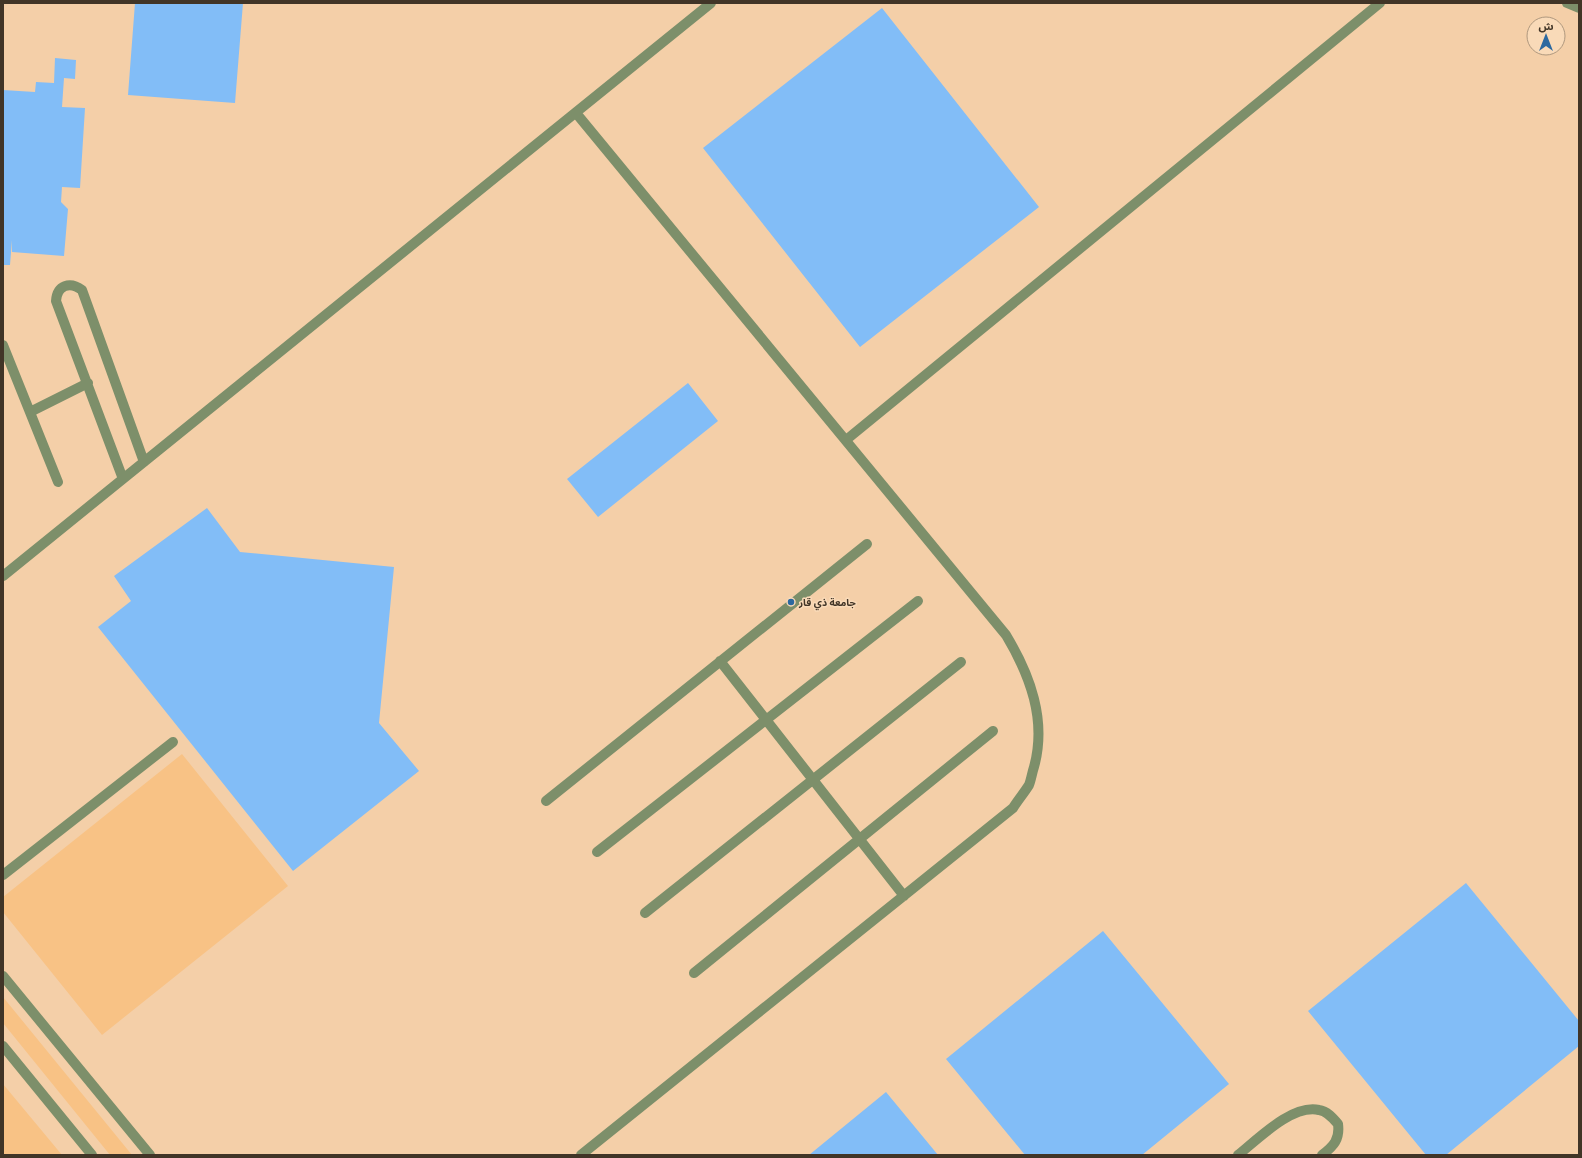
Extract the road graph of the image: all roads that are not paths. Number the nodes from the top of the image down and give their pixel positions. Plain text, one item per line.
1 (711, 3) edge
2 (1380, 3) edge
3 (1568, 3) edge
4 (1579, 8) edge
5 (576, 113) junction
6 (3, 345) edge
7 (88, 383) junction
8 (30, 412) junction
9 (846, 440) junction
10 (144, 462) junction
11 (123, 479) junction
12 (58, 482) dead end
13 (867, 544) dead end
14 (3, 576) edge
15 (918, 600) dead end
16 (720, 661) junction
17 (961, 662) dead end
18 (766, 720) junction
19 (993, 731) dead end
20 (173, 742) dead end
21 (813, 780) junction
22 (546, 801) dead end
23 (860, 839) junction
24 (597, 852) dead end
25 (3, 875) edge
26 (904, 896) junction
27 (645, 913) dead end
28 (694, 973) dead end
29 (3, 976) edge
30 (3, 1046) edge
31 (92, 1155) edge
32 (150, 1155) edge
33 (581, 1155) edge
34 (1238, 1155) edge
35 (1322, 1155) edge

1 - 5 street
2 - 9 street
3 - 4 street
5 - 9 street
5 - 10 street
6 - 8 street
7 - 8 street
7 - 10 street
7 - 11 street
8 - 12 street
9 - 26 street
10 - 11 street
11 - 14 street
13 - 16 street
15 - 18 street
16 - 18 street
16 - 22 street
17 - 21 street
18 - 21 street
18 - 24 street
19 - 23 street
20 - 25 street
21 - 23 street
21 - 27 street
23 - 26 street
23 - 28 street
26 - 33 street
29 - 32 street
30 - 31 street
34 - 35 street

